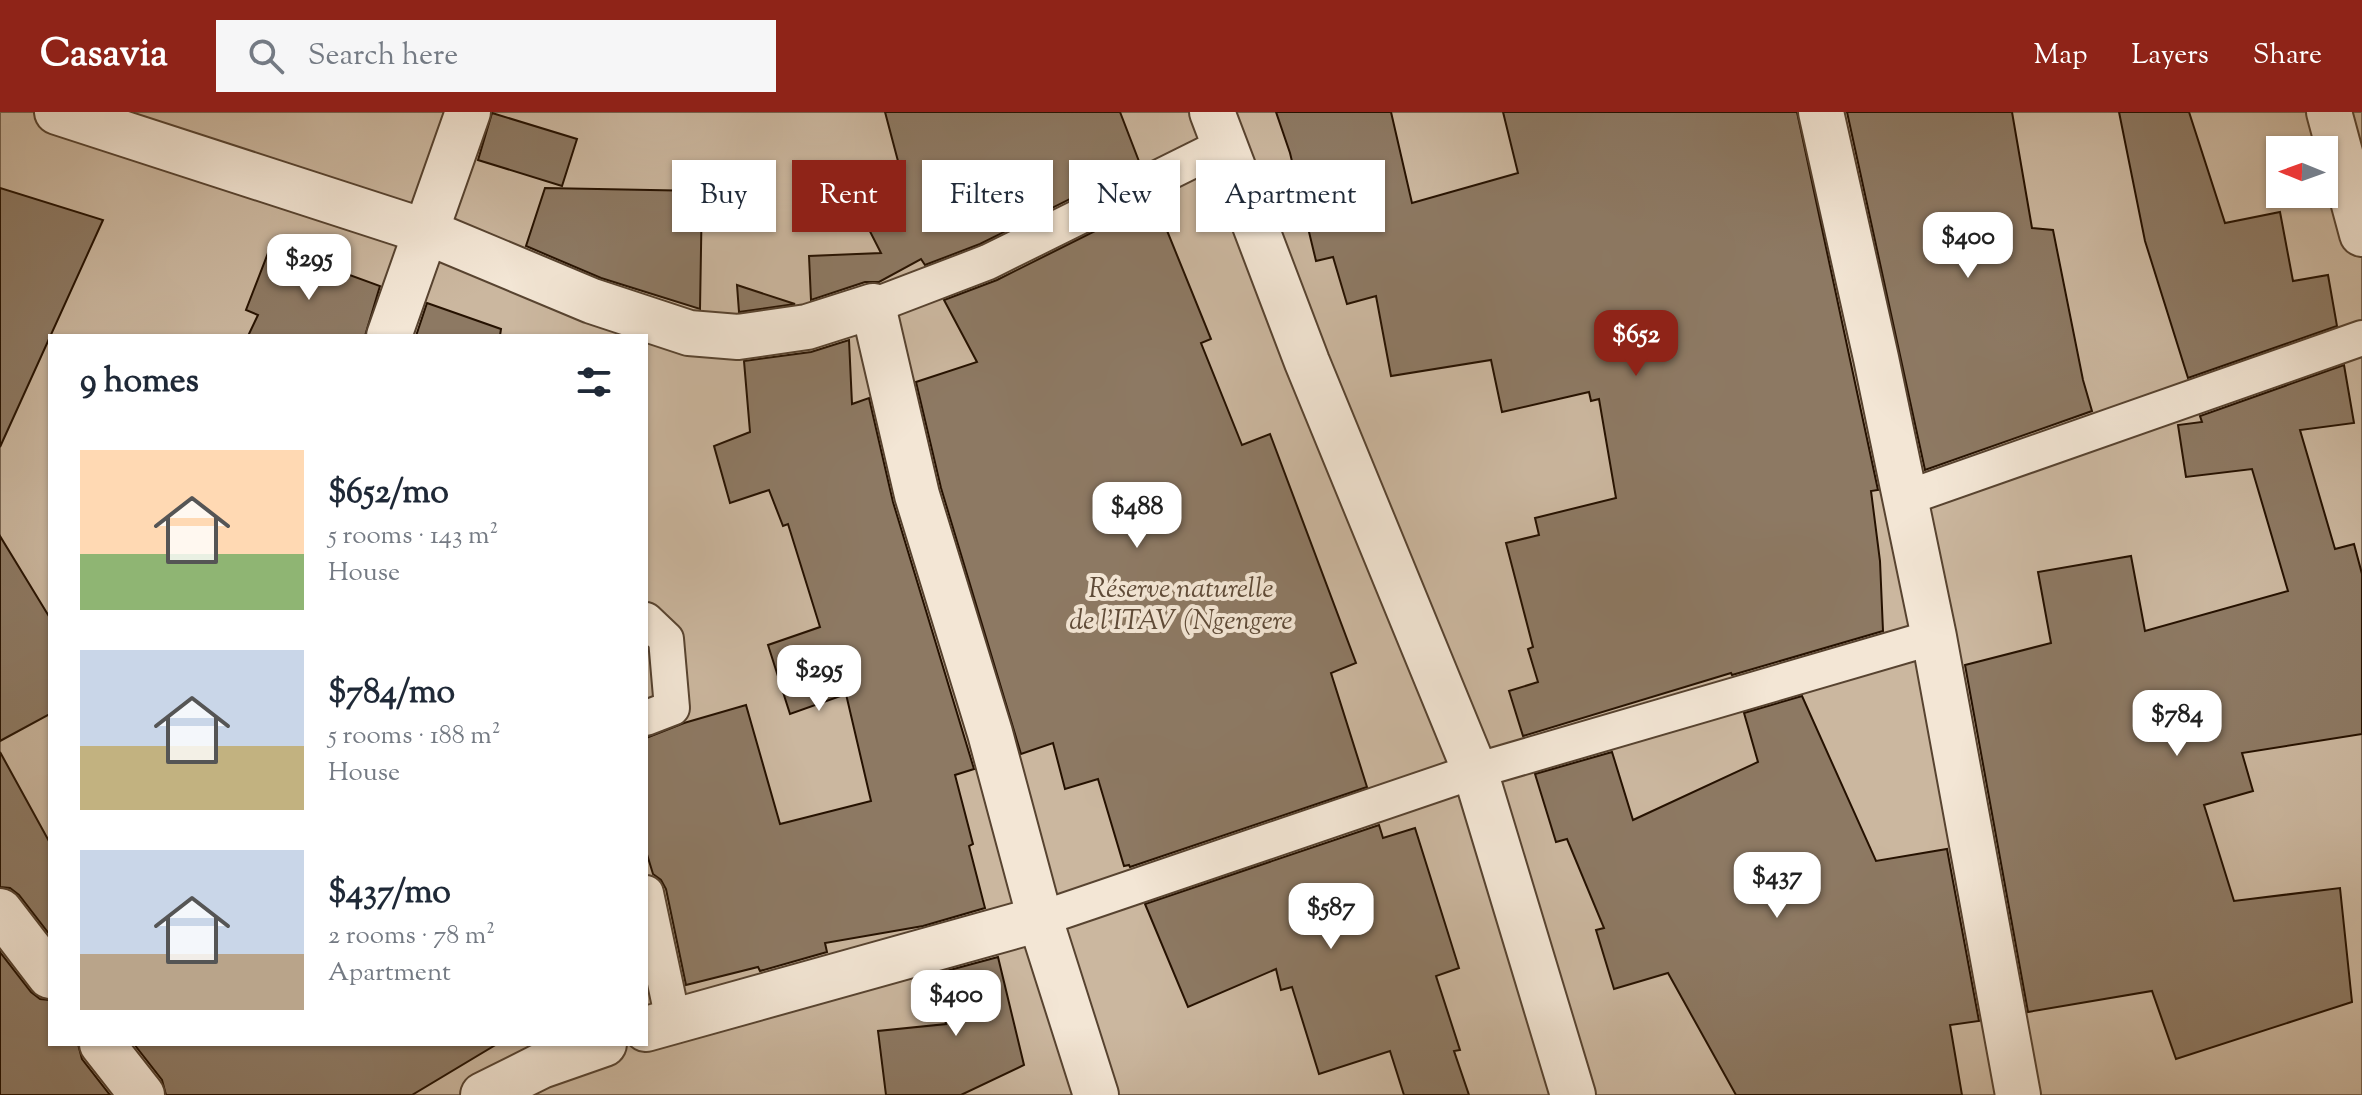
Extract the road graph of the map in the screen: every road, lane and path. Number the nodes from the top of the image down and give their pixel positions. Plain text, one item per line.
1 (57, 112) edge
2 (468, 112) edge
3 (1821, 112) edge
4 (2329, 112) edge
5 (1219, 128) edge
6 (427, 232) junction
7 (2362, 234) edge
8 (873, 306) junction
9 (390, 334) edge
10 (2362, 338) edge
11 (1906, 498) junction
12 (648, 622) edge
13 (1934, 637) junction
14 (648, 717) edge
15 (1475, 771) junction
16 (0, 911) edge
17 (648, 913) edge
18 (1040, 919) junction
19 (48, 973) edge
20 (659, 1025) edge
21 (104, 1046) edge
22 (592, 1046) edge
23 (537, 1055) edge
24 (142, 1095) edge
25 (483, 1095) edge
26 (1096, 1095) edge
27 (1573, 1095) edge
28 (2018, 1095) edge

1 - 6 street
2 - 6 street
3 - 11 street
4 - 7 street
5 - 8 lane
5 - 15 street
6 - 8 street
6 - 9 street
8 - 18 street
10 - 11 lane
11 - 13 street
12 - 14 lane
13 - 15 lane
13 - 28 street
15 - 18 lane
15 - 27 street
16 - 19 street
17 - 20 lane
18 - 20 street
18 - 26 street
21 - 24 street
22 - 23 street
23 - 25 street

